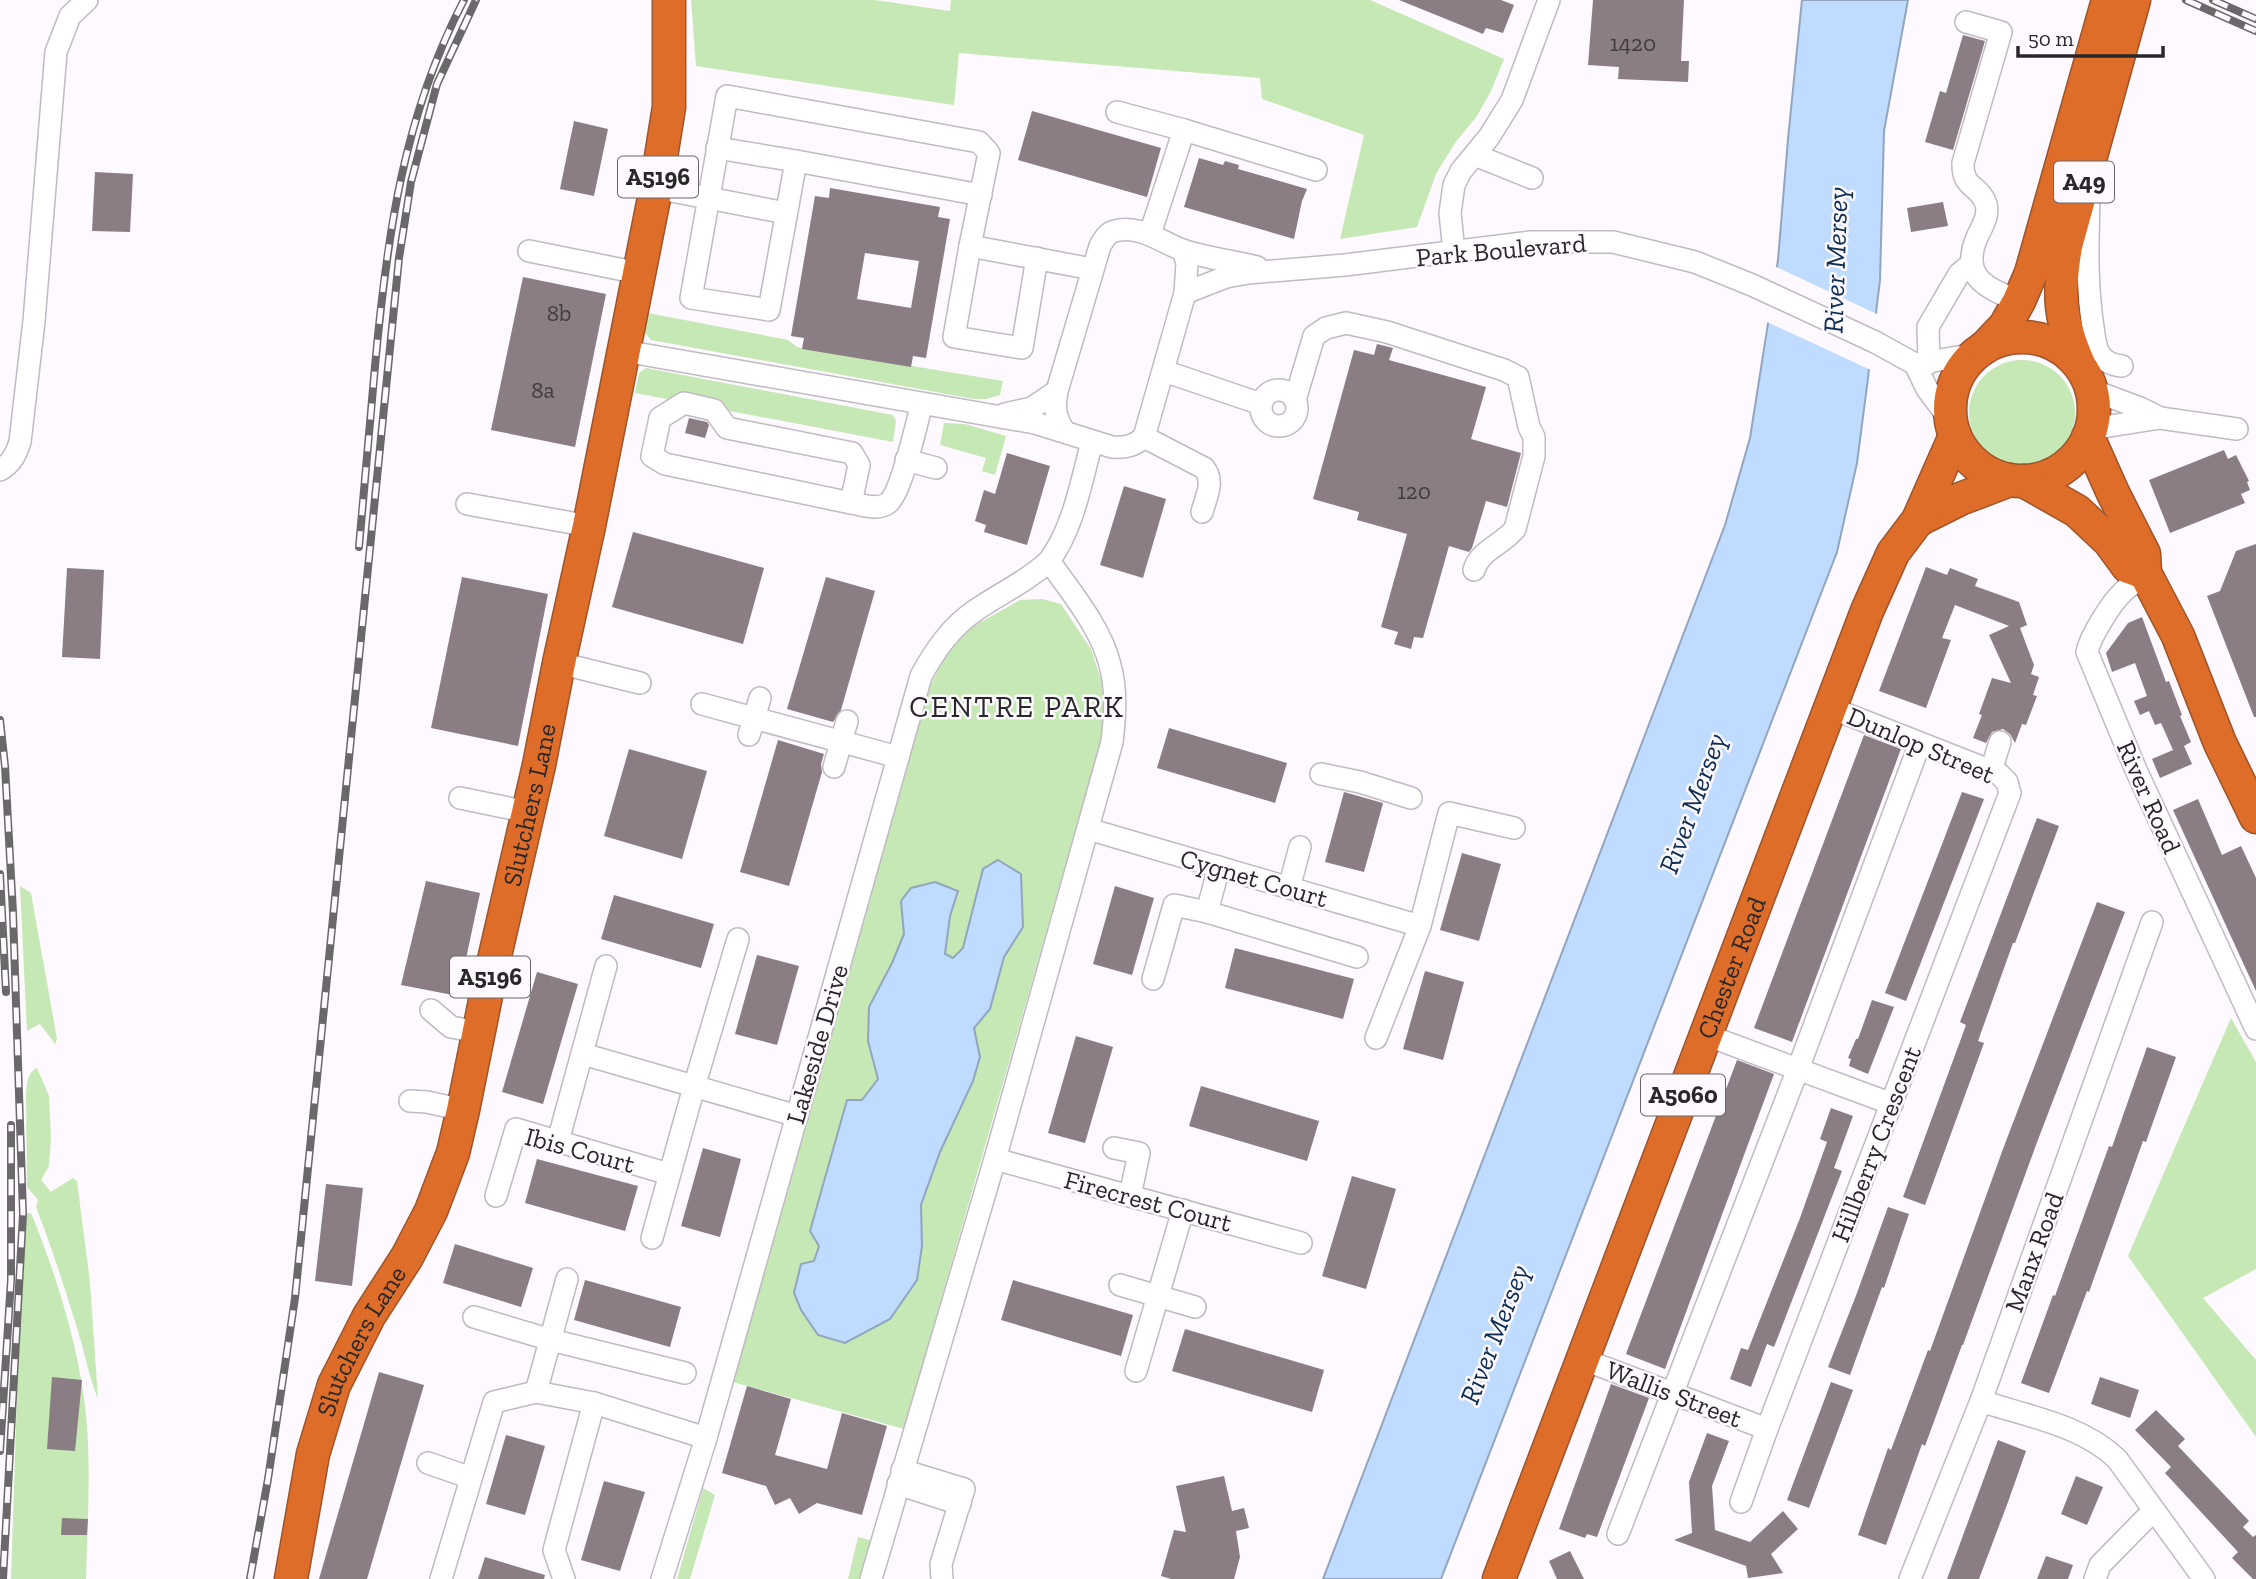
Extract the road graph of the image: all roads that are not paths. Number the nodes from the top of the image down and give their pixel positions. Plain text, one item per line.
1 (87, 0) edge
2 (669, 0) edge
3 (1549, 0) edge
4 (2108, 0) edge
5 (2134, 0) edge
6 (1966, 22) dead end
7 (1117, 112) dead end
8 (1184, 130) junction
9 (717, 148) junction
10 (1475, 155) junction
11 (2090, 158) junction
12 (796, 161) junction
13 (1316, 170) dead end
14 (1532, 178) dead end
15 (656, 188) junction
16 (981, 194) junction
17 (707, 199) junction
18 (786, 213) junction
19 (1150, 234) junction
20 (970, 246) junction
21 (1183, 250) junction
22 (529, 251) dead end
23 (1454, 252) junction
24 (1037, 258) junction
25 (1972, 263) junction
26 (1093, 269) junction
27 (1272, 271) junction
28 (639, 273) junction
29 (1185, 293) junction
30 (2019, 301) junction
31 (624, 351) junction
32 (1980, 351) junction
33 (1914, 361) junction
34 (2122, 366) dead end
35 (1164, 371) junction
36 (2086, 378) junction
37 (1056, 391) junction
38 (1295, 400) junction
39 (922, 404) junction
40 (1261, 404) junction
41 (985, 415) junction
42 (2160, 418) junction
43 (1953, 428) junction
44 (2237, 429) dead end
45 (1064, 431) junction
46 (2090, 433) junction
47 (1144, 437) junction
48 (1093, 442) junction
49 (906, 460) junction
50 (936, 468) dead end
51 (0, 470) edge
52 (2017, 480) junction
53 (851, 503) junction
54 (467, 504) dead end
55 (1202, 512) dead end
56 (1918, 520) junction
57 (589, 526) junction
58 (1049, 561) junction
59 (1474, 570) dead end
60 (2146, 575) junction
61 (559, 663) junction
62 (640, 683) dead end
63 (760, 698) dead end
64 (702, 705) dead end
65 (1830, 708) junction
66 (752, 727) junction
67 (844, 731) junction
68 (2000, 742) dead end
69 (1920, 743) junction
70 (898, 757) junction
71 (834, 767) dead end
72 (1991, 771) junction
73 (1321, 774) dead end
74 (2009, 786) joint
75 (460, 798) dead end
76 (1411, 798) dead end
77 (528, 812) junction
78 (2256, 817) edge
79 (1514, 828) dead end
80 (1088, 829) junction
81 (1300, 847) dead end
82 (1219, 867) junction
83 (1289, 888) junction
84 (1207, 912) junction
85 (2152, 922) dead end
86 (1420, 926) junction
87 (738, 939) dead end
88 (1357, 957) dead end
89 (606, 966) dead end
90 (1153, 979) dead end
91 (431, 1010) dead end
92 (2256, 1030) edge
93 (478, 1032) junction
94 (1706, 1035) junction
95 (1376, 1038) dead end
96 (583, 1054) junction
97 (1798, 1069) junction
98 (694, 1087) junction
99 (410, 1101) dead end
100 (1892, 1104) junction
101 (463, 1110) junction
102 (797, 1116) junction
103 (558, 1141) junction
104 (1114, 1148) dead end
105 (995, 1158) junction
106 (669, 1174) junction
107 (496, 1196) dead end
108 (1130, 1196) junction
109 (1183, 1210) junction
110 (653, 1238) dead end
111 (1301, 1243) dead end
112 (567, 1279) dead end
113 (1120, 1285) dead end
114 (1158, 1296) junction
115 (1195, 1307) dead end
116 (474, 1317) dead end
117 (551, 1340) junction
118 (1582, 1359) junction
119 (1136, 1371) dead end
120 (685, 1373) dead end
121 (536, 1392) junction
122 (1673, 1392) junction
123 (1981, 1401) junction
124 (594, 1403) junction
125 (1767, 1429) junction
126 (706, 1438) junction
127 (428, 1463) dead end
128 (900, 1477) junction
129 (471, 1478) junction
130 (1741, 1502) dead end
131 (2153, 1511) junction
132 (1618, 1534) dead end
133 (290, 1579) edge
134 (441, 1579) edge
135 (564, 1579) edge
136 (662, 1579) edge
137 (871, 1579) edge
138 (942, 1579) edge
139 (1499, 1579) edge
140 (1910, 1579) edge
141 (2095, 1579) edge
142 (2204, 1579) edge

1 - 51 street
2 - 15 highway, Slutchers Lane / A5196
3 - 10 street
4 - 30 highway, A49
5 - 11 highway, A49
6 - 25 street
7 - 8 street
8 - 13 street
8 - 19 street
9 - 12 street
9 - 16 street
9 - 17 street
10 - 14 street
10 - 23 street
11 - 34 street
11 - 36 highway, A49
12 - 16 street
12 - 18 street
15 - 17 street
15 - 28 highway, Slutchers Lane / A5196
16 - 20 street
17 - 18 street
17 - 18 street
19 - 21 street, Park Boulevard
19 - 26 street
20 - 24 street
20 - 24 street
21 - 27 street, Park Boulevard
21 - 29 street
22 - 28 street
23 - 27 street, Park Boulevard
23 - 33 street, Park Boulevard
24 - 26 street
25 - 30 street
25 - 33 street
26 - 37 street
27 - 29 street, Park Boulevard
28 - 31 highway, Slutchers Lane / A5196
29 - 35 street
30 - 32 highway, A49
31 - 39 street
31 - 57 highway, Slutchers Lane / A5196
32 - 33 street
32 - 36 highway
32 - 43 highway, A49
33 - 43 street
35 - 40 street
35 - 47 street
36 - 42 street
36 - 46 highway, A49
37 - 41 street
37 - 45 street
38 - 40 street
38 - 40 street
38 - 59 street
39 - 41 street
39 - 49 street
41 - 45 street
42 - 44 street
42 - 46 street
43 - 52 highway, A49
43 - 56 highway, Chester Road / A5060
45 - 48 street
46 - 52 highway
46 - 60 highway, A49
47 - 48 street
47 - 55 street
48 - 58 street, Lakeside Drive
49 - 50 street
49 - 53 street
52 - 56 highway, Chester Road / A5060
52 - 60 highway, A49
53 - 53 street
54 - 57 street
56 - 65 highway, Chester Road / A5060
57 - 61 highway, Slutchers Lane / A5196
58 - 70 street, Lakeside Drive
58 - 80 street
60 - 78 highway, A49
60 - 92 street, River Road
61 - 62 street
61 - 77 highway, Slutchers Lane / A5196
63 - 66 street
64 - 66 street
65 - 69 street, Dunlop Street
65 - 94 highway, Chester Road / A5060
66 - 67 street
67 - 70 street
67 - 71 street
68 - 72 street
69 - 72 street, Dunlop Street
69 - 97 street
70 - 102 street, Lakeside Drive
72 - 74 street, Dunlop Street
73 - 76 street
74 - 100 street, Hillberry Crescent
75 - 77 street
77 - 93 highway, Slutchers Lane / A5196
79 - 86 street
80 - 82 street, Cygnet Court
80 - 105 street
81 - 83 street
82 - 83 street, Cygnet Court
82 - 84 street
83 - 86 street, Cygnet Court
84 - 88 street
84 - 90 street
85 - 123 street, Manx Road
86 - 95 street
87 - 98 street, Ibis Court
89 - 96 street
91 - 93 street
93 - 101 highway, Slutchers Lane / A5196
94 - 97 street
94 - 118 highway, Chester Road / A5060
96 - 98 street
96 - 103 street
97 - 100 street
97 - 122 street
98 - 102 street
98 - 106 street, Ibis Court
99 - 101 street
100 - 125 street, Hillberry Crescent
101 - 133 highway, Slutchers Lane / A5196
102 - 126 street, Lakeside Drive
103 - 106 street, Ibis Court
103 - 107 street, Ibis Court
104 - 108 street
105 - 108 street, Firecrest Court
105 - 128 street
106 - 110 street, Ibis Court
108 - 109 street, Firecrest Court
109 - 111 street, Firecrest Court
109 - 114 street
112 - 117 street
113 - 114 street
114 - 115 street
114 - 119 street
116 - 117 street
117 - 120 street
117 - 121 street
118 - 122 street, Wallis Street
118 - 139 highway, Chester Road / A5060
121 - 124 street
121 - 129 street
122 - 125 street, Wallis Street
122 - 132 street
123 - 131 street
123 - 140 street, Manx Road
124 - 126 street
124 - 135 street
125 - 130 street, Hillberry Crescent
126 - 136 street, Lakeside Drive
127 - 129 street
128 - 137 street
128 - 138 street
129 - 134 street
131 - 141 street
131 - 142 street

